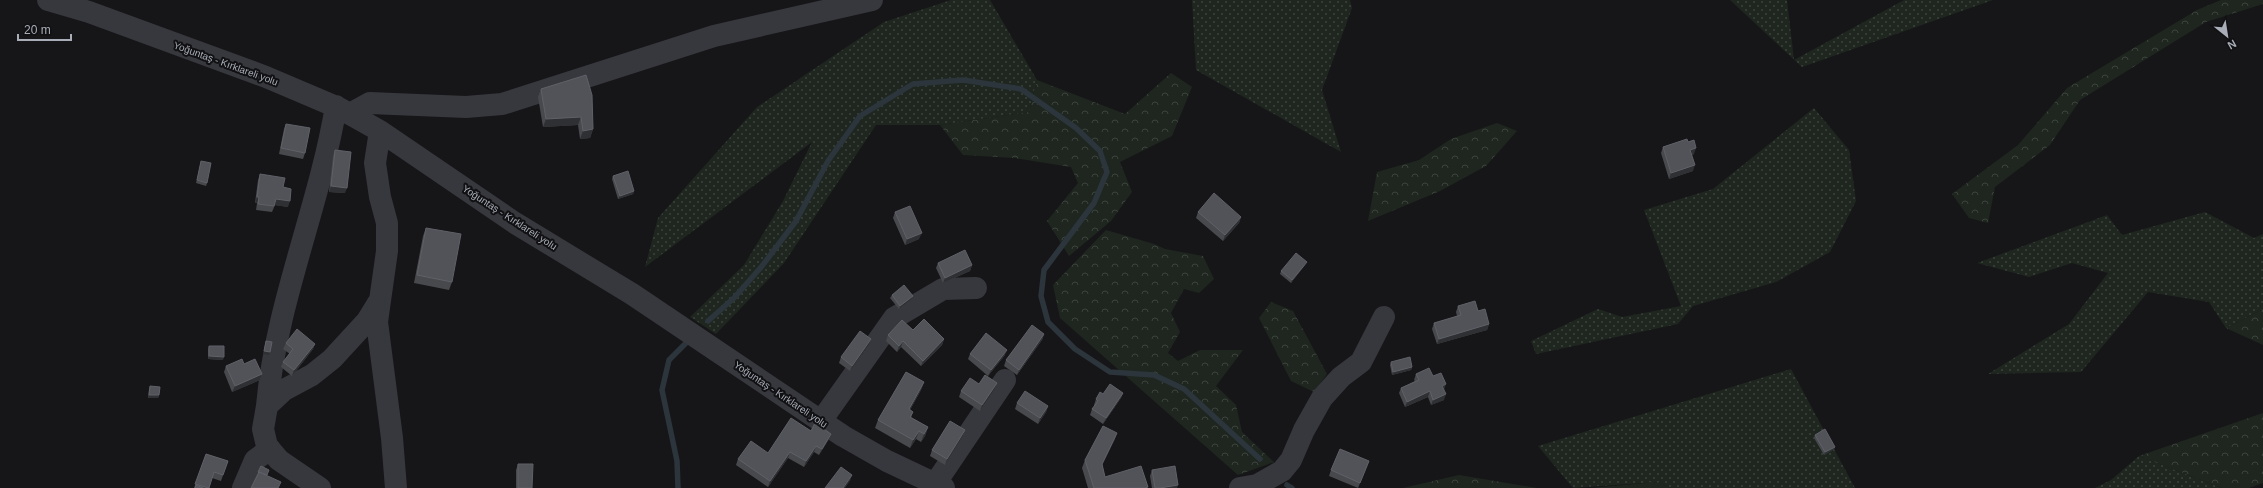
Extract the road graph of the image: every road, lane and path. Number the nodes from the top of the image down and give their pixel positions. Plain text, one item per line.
1 (48, 0) edge
2 (872, 0) edge
3 (343, 110) junction
4 (380, 131) junction
5 (976, 288) dead end
6 (379, 302) junction
7 (1384, 317) dead end
8 (1005, 380) dead end
9 (267, 406) junction
10 (821, 421) junction
11 (270, 449) junction
12 (887, 461) junction
13 (312, 486) edge
14 (940, 486) edge
15 (243, 488) edge
16 (396, 488) edge
17 (908, 488) edge
18 (1240, 488) edge

1 - 3 street, Yoğuntaş - Kırklareli yolu
2 - 3 street
3 - 4 street, Yoğuntaş - Kırklareli yolu
3 - 9 street
4 - 6 street
4 - 10 street, Yoğuntaş - Kırklareli yolu
5 - 10 street
6 - 9 street
6 - 16 street
7 - 18 street
8 - 14 street
9 - 11 street
10 - 12 street, Yoğuntaş - Kırklareli yolu
11 - 13 street
11 - 15 street
12 - 14 street, Yoğuntaş - Kırklareli yolu
12 - 17 street

